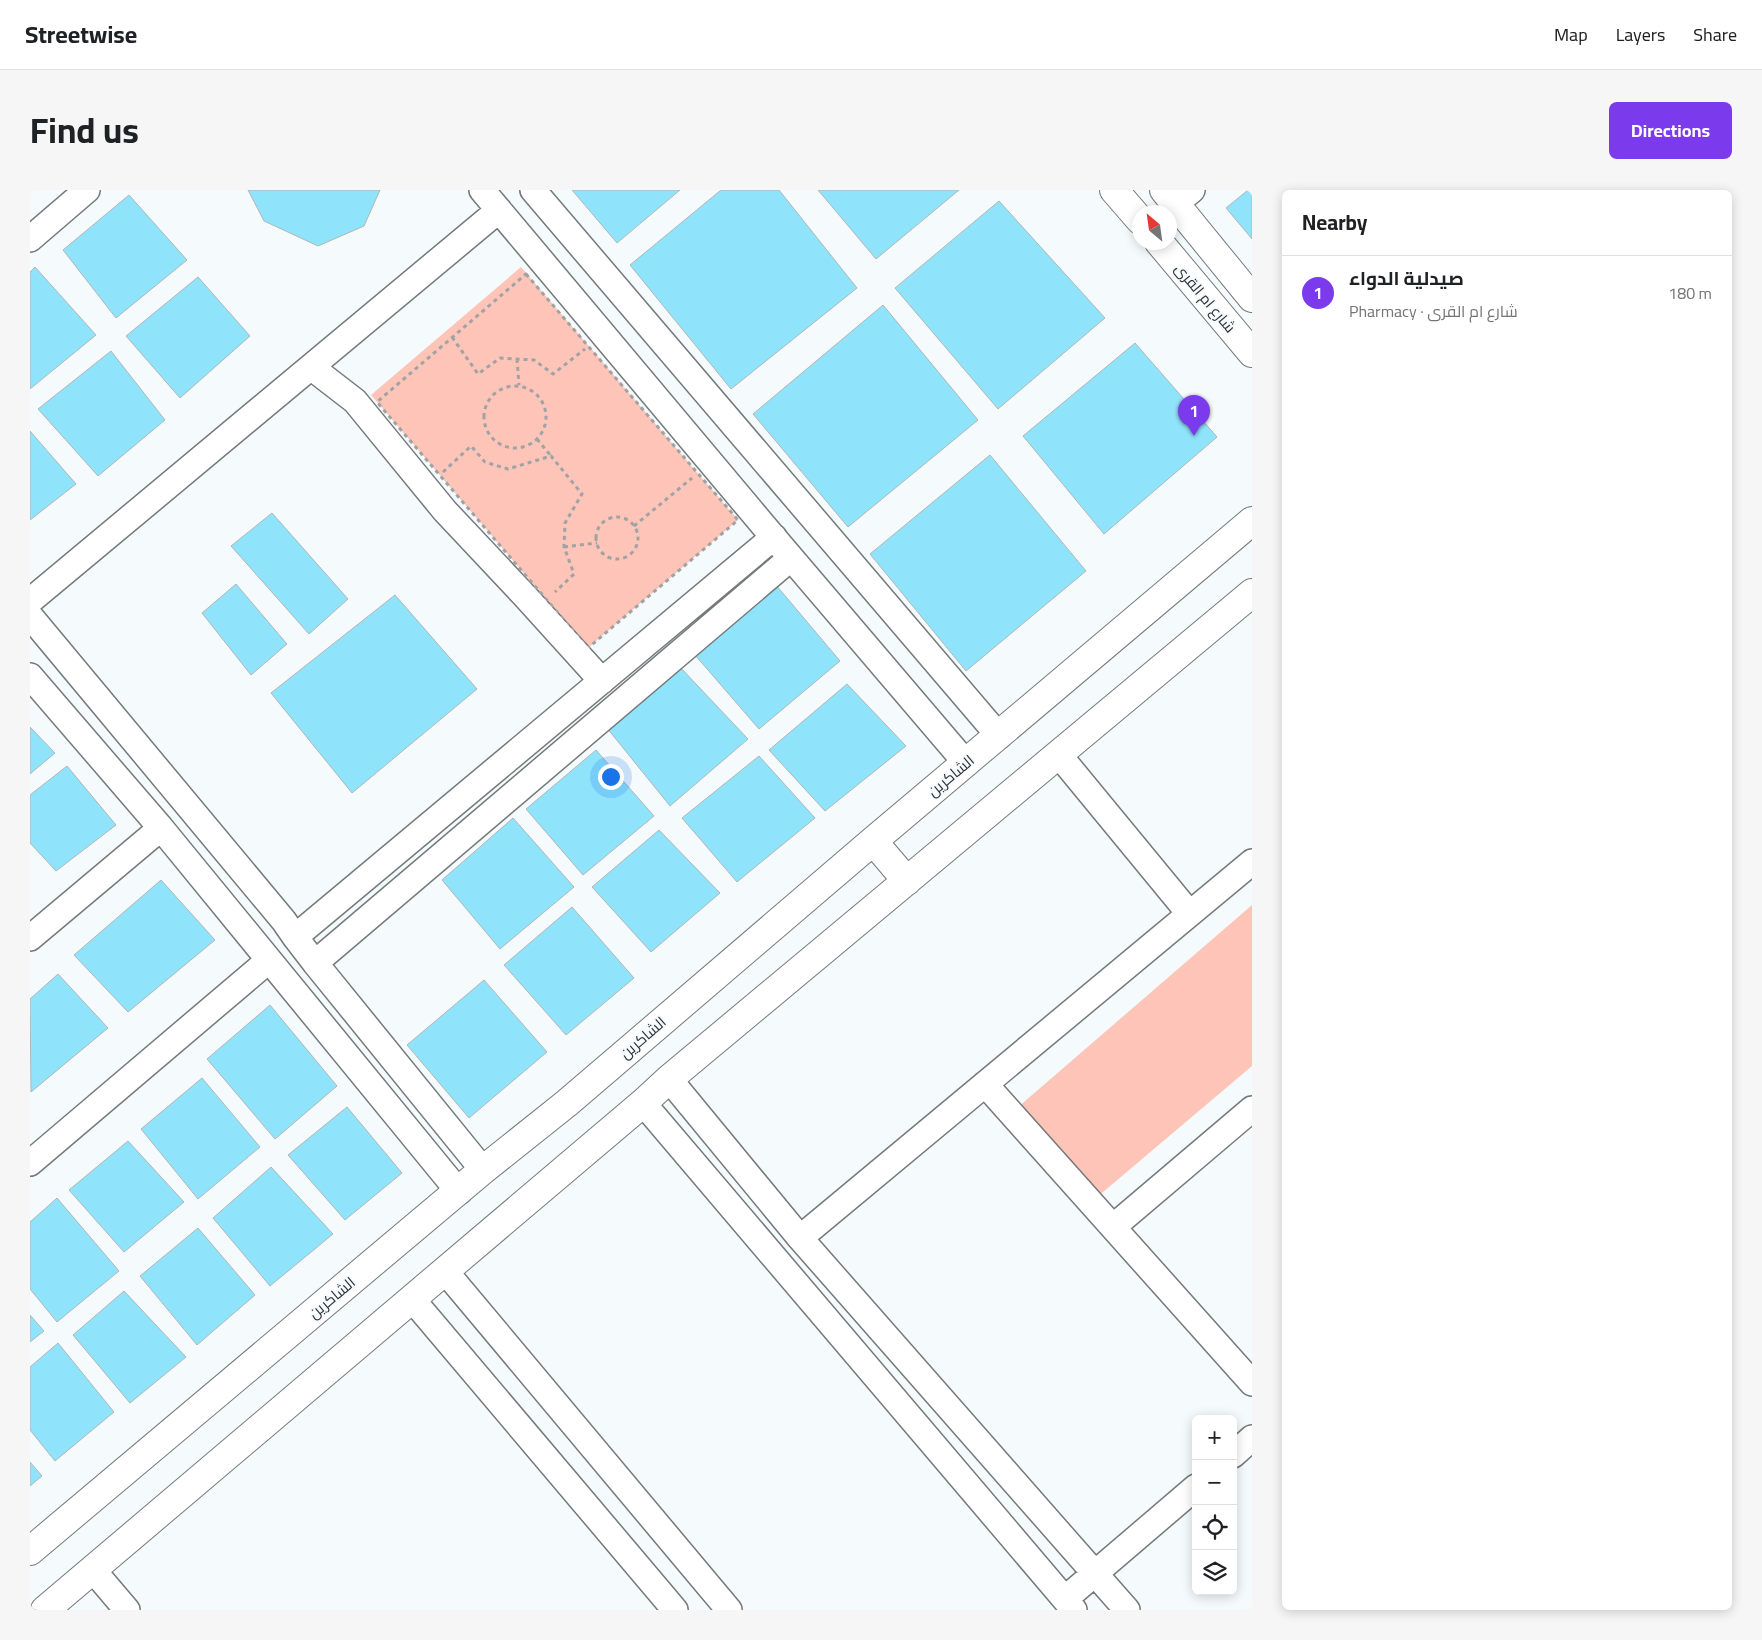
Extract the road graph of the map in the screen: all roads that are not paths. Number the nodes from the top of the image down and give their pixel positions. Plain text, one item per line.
1 (87, 190) edge
2 (482, 190) edge
3 (533, 190) edge
4 (1114, 190) edge
5 (1177, 195) edge
6 (499, 210) junction
7 (1132, 211) edge
8 (30, 239) edge
9 (1166, 250) edge
10 (1252, 298) edge
11 (1252, 353) edge
12 (311, 368) junction
13 (1252, 521) edge
14 (774, 537) junction
15 (792, 558) junction
16 (1252, 593) edge
17 (30, 602) edge
18 (30, 616) edge
19 (30, 676) edge
20 (602, 681) junction
21 (999, 736) junction
22 (1059, 755) junction
23 (966, 763) junction
24 (161, 828) junction
25 (873, 841) junction
26 (1252, 862) edge
27 (907, 881) junction
28 (1189, 913) junction
29 (295, 937) junction
30 (30, 938) edge
31 (269, 960) junction
32 (315, 963) junction
33 (669, 1079) junction
34 (986, 1084) junction
35 (642, 1103) junction
36 (1252, 1109) edge
37 (30, 1164) edge
38 (483, 1170) junction
39 (459, 1192) junction
40 (1112, 1228) junction
41 (800, 1238) junction
42 (444, 1271) junction
43 (412, 1299) junction
44 (1252, 1382) edge
45 (1252, 1438) edge
46 (1237, 1451) edge
47 (1192, 1490) edge
48 (30, 1551) edge
49 (93, 1570) junction
50 (1096, 1574) junction
51 (1070, 1604) edge
52 (45, 1610) edge
53 (127, 1610) edge
54 (675, 1610) edge
55 (729, 1610) edge
56 (1127, 1610) edge

1 - 8 street
2 - 6 street
3 - 21 street
4 - 7 street
5 - 10 street
6 - 12 street
6 - 14 street
9 - 11 street, شارع ام القرى
12 - 17 street
12 - 20 street
13 - 21 street, الشاكرين
14 - 15 street
14 - 20 street
15 - 23 street
15 - 32 street
16 - 22 street
18 - 29 street
19 - 24 street
20 - 29 street
21 - 23 street, الشاكرين
22 - 27 street
22 - 28 street
23 - 25 street, الشاكرين
24 - 30 street
24 - 31 street
25 - 27 street
25 - 38 street, الشاكرين
26 - 28 street
27 - 33 street
28 - 34 street
29 - 32 street
31 - 37 street
31 - 39 street
32 - 38 street
33 - 35 street
33 - 41 street
34 - 40 street
34 - 41 street
35 - 42 street
35 - 51 street
36 - 40 street
38 - 39 street, الشاكرين
39 - 48 street, الشاكرين
40 - 44 street
41 - 50 street
42 - 43 street
42 - 55 street
43 - 49 street
43 - 54 street
45 - 46 street
47 - 50 street
49 - 52 street
49 - 53 street
50 - 51 street
50 - 56 street

